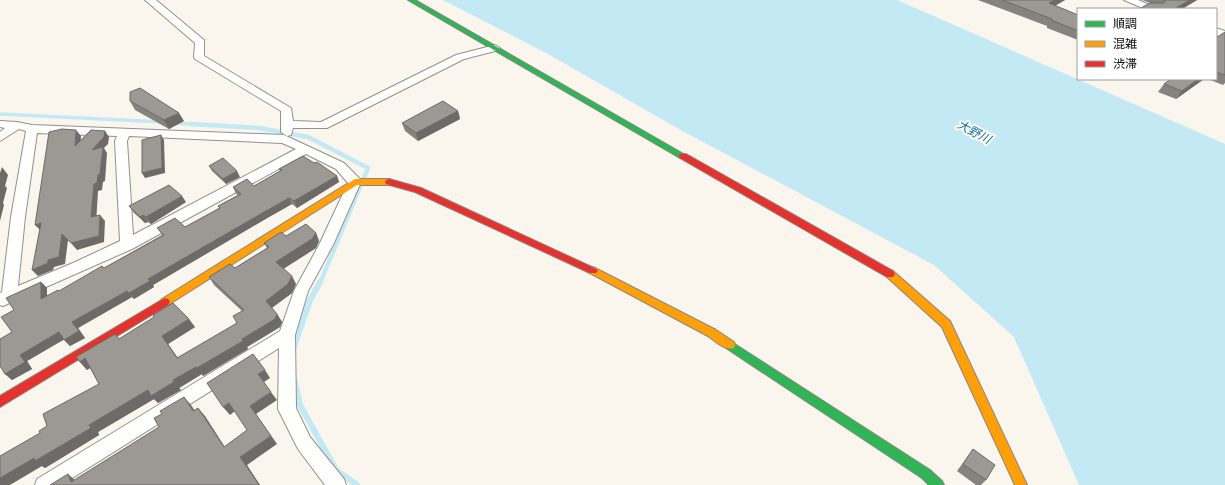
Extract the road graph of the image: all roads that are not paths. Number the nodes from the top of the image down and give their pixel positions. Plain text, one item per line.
1 (150, 0) edge
2 (411, 0) edge
3 (1129, 0) edge
4 (1151, 8) edge
5 (495, 48) junction
6 (0, 124) edge
7 (16, 125) junction
8 (32, 129) junction
9 (286, 132) junction
10 (124, 133) junction
11 (0, 137) edge
12 (304, 150) junction
13 (355, 182) junction
14 (128, 244) junction
15 (3, 299) edge
16 (287, 335) junction
17 (0, 402) edge
18 (44, 485) edge
19 (337, 485) edge
20 (938, 485) edge
21 (1021, 485) edge

1 - 9 street
2 - 5 street
3 - 4 street
5 - 9 street
5 - 21 street
6 - 7 street
7 - 8 street
7 - 11 street
8 - 10 street
8 - 15 street
9 - 10 street
9 - 12 street
10 - 14 street
12 - 13 street
12 - 14 street
13 - 16 street
13 - 17 street
13 - 20 street
14 - 15 street
16 - 18 street
16 - 19 street

